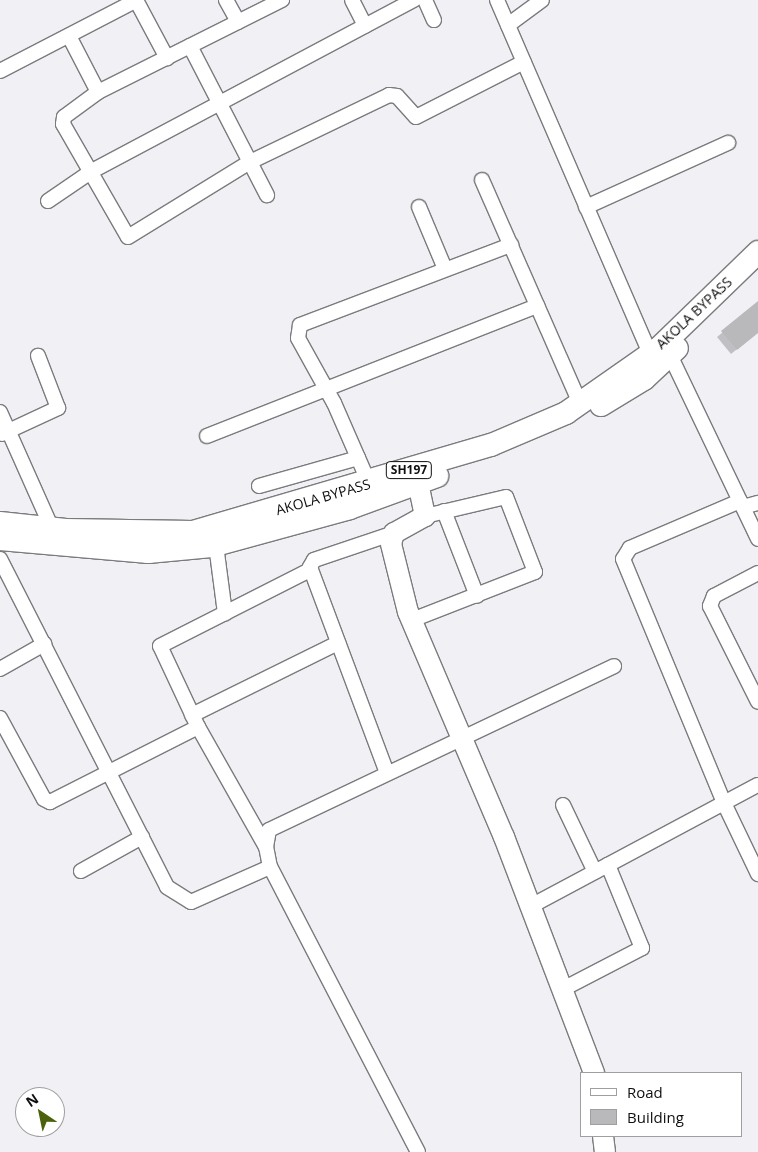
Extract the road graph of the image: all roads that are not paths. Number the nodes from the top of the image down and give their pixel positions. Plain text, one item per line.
1 (136, 0) edge
2 (226, 0) edge
3 (282, 0) edge
4 (352, 0) edge
5 (414, 0) edge
6 (425, 0) edge
7 (497, 0) edge
8 (542, 0) edge
9 (109, 6) edge
10 (434, 20) dead end
11 (238, 22) junction
12 (508, 25) junction
13 (365, 26) junction
14 (68, 36) junction
15 (190, 46) junction
16 (167, 58) junction
17 (524, 62) junction
18 (0, 71) edge
19 (98, 92) junction
20 (218, 104) junction
21 (728, 144) dead end
22 (250, 162) junction
23 (88, 173) junction
24 (482, 180) dead end
25 (267, 195) dead end
26 (48, 202) dead end
27 (586, 206) junction
28 (419, 207) dead end
29 (511, 245) junction
30 (758, 252) edge
31 (445, 270) junction
32 (758, 272) edge
33 (538, 306) junction
34 (660, 355) junction
35 (38, 356) dead end
36 (325, 386) junction
37 (580, 403) junction
38 (0, 412) edge
39 (4, 433) edge
40 (207, 436) dead end
41 (358, 458) junction
42 (418, 483) junction
43 (369, 484) junction
44 (259, 486) dead end
45 (758, 502) edge
46 (742, 504) junction
47 (434, 514) junction
48 (52, 529) junction
49 (394, 533) junction
50 (3, 537) edge
51 (758, 539) edge
52 (216, 545) junction
53 (310, 570) junction
54 (758, 573) edge
55 (477, 596) junction
56 (226, 613) junction
57 (412, 620) junction
58 (338, 642) junction
59 (44, 644) junction
60 (614, 666) dead end
61 (0, 669) edge
62 (758, 702) edge
63 (0, 718) edge
64 (195, 721) junction
65 (461, 736) junction
66 (6, 742) edge
67 (109, 772) junction
68 (387, 773) junction
69 (758, 785) edge
70 (724, 803) junction
71 (563, 805) dead end
72 (142, 837) junction
73 (266, 847) junction
74 (608, 865) junction
75 (270, 867) junction
76 (81, 871) dead end
77 (595, 872) junction
78 (758, 874) edge
79 (531, 906) junction
80 (563, 989) junction
81 (594, 1072) edge
82 (603, 1137) edge
83 (418, 1152) edge
84 (605, 1152) edge

1 - 9 street
1 - 16 street
2 - 11 street
3 - 11 street
4 - 13 street
5 - 13 street
6 - 10 street
7 - 12 street
8 - 12 street
9 - 14 street
11 - 15 street
12 - 17 street
13 - 20 street
14 - 18 street
14 - 19 street
15 - 16 street
15 - 20 street
16 - 19 street
17 - 22 street
17 - 27 street
19 - 23 street
20 - 22 street
20 - 23 street
21 - 27 street
22 - 23 street
22 - 25 street
23 - 26 street
24 - 29 street
27 - 34 street
28 - 31 street
29 - 31 street
29 - 33 street
30 - 34 main road, AKOLA BYPASS / SH197
31 - 36 street
32 - 34 main road, AKOLA BYPASS / SH197
33 - 36 street
33 - 37 street
34 - 37 main road, AKOLA BYPASS / SH197
34 - 42 main road, AKOLA BYPASS / SH197
34 - 46 street
35 - 39 street
36 - 40 street
36 - 41 street
37 - 43 main road, AKOLA BYPASS / SH197
38 - 39 street
39 - 48 street
41 - 43 street
41 - 44 street
42 - 47 street
42 - 52 main road, AKOLA BYPASS / SH197
43 - 48 main road, AKOLA BYPASS / SH197
45 - 46 street
46 - 51 street
46 - 70 street
47 - 49 street
47 - 55 street
47 - 55 street
48 - 50 main road, AKOLA BYPASS / SH197
49 - 53 street
49 - 57 street
50 - 52 main road, AKOLA BYPASS / SH197
50 - 59 street
52 - 56 street
53 - 56 street
53 - 58 street
54 - 62 street
55 - 57 street
56 - 64 street
57 - 65 street
58 - 64 street
58 - 68 street
59 - 61 street
59 - 67 street
60 - 65 street
63 - 66 street
64 - 67 street
64 - 73 street
65 - 68 street
65 - 79 street
66 - 67 street
67 - 72 street
68 - 73 street
69 - 70 street
70 - 74 street
70 - 78 street
71 - 77 street
72 - 75 street
72 - 76 street
73 - 75 street
74 - 77 street
74 - 80 street
75 - 83 street
77 - 79 street
79 - 80 street
80 - 81 street
82 - 84 street

